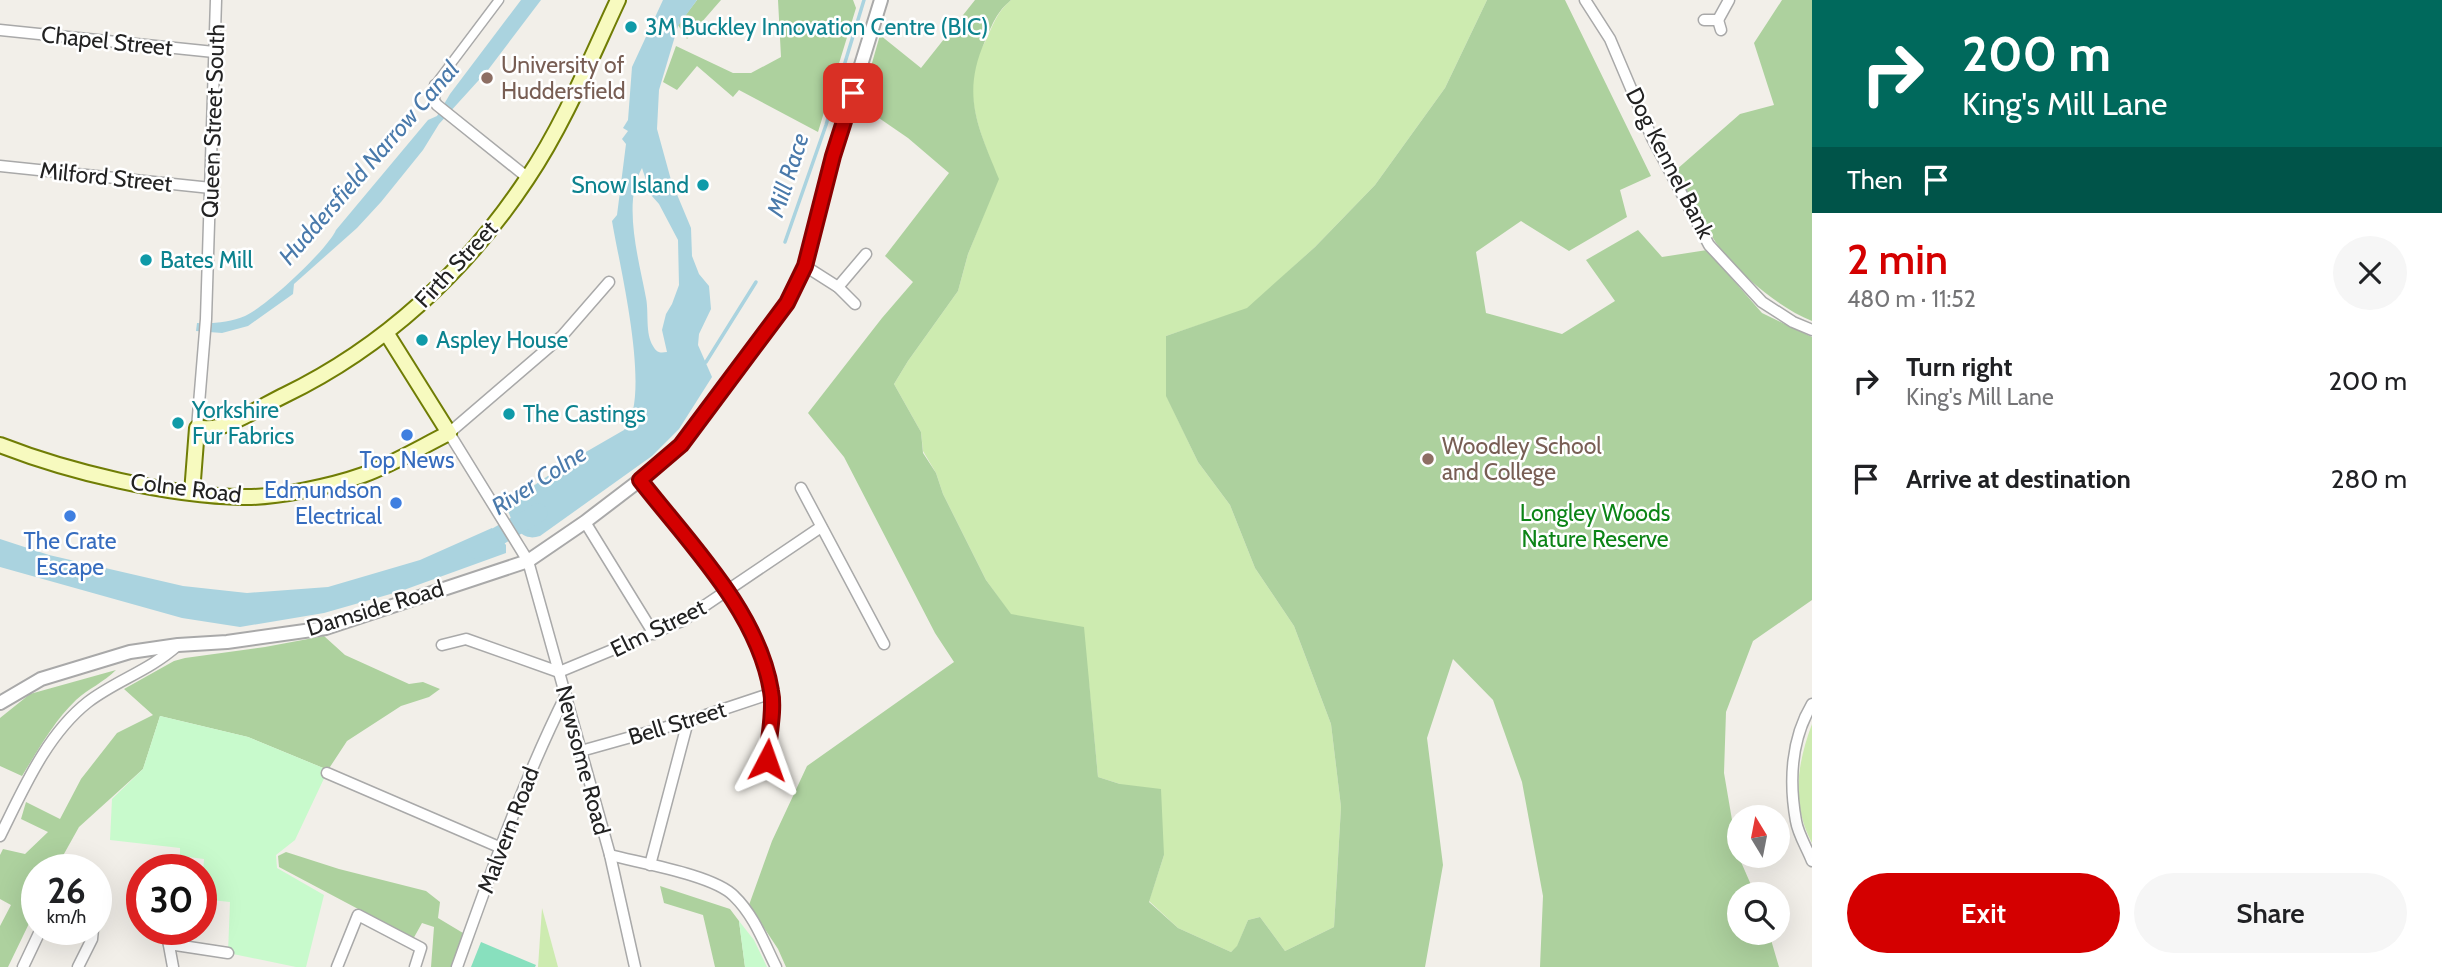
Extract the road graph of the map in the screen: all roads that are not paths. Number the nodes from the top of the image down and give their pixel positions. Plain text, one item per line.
1 (216, 0) edge
2 (499, 0) edge
3 (618, 0) edge
4 (881, 0) edge
5 (1585, 0) edge
6 (1729, 0) edge
7 (1704, 20) dead end
8 (1718, 20) junction
9 (0, 30) edge
10 (1721, 30) dead end
11 (214, 52) junction
12 (435, 85) joint
13 (0, 166) edge
14 (528, 178) junction
15 (211, 188) junction
16 (866, 254) dead end
17 (805, 266) junction
18 (609, 282) dead end
19 (838, 287) junction
20 (855, 304) dead end
21 (1812, 330) edge
22 (387, 334) junction
23 (197, 428) junction
24 (449, 433) junction
25 (0, 445) edge
26 (640, 480) junction
27 (801, 488) dead end
28 (192, 493) junction
29 (585, 522) junction
30 (821, 527) junction
31 (526, 559) junction
32 (727, 592) junction
33 (654, 634) junction
34 (884, 644) dead end
35 (178, 645) junction
36 (442, 645) dead end
37 (559, 672) junction
38 (772, 693) junction
39 (566, 695) junction
40 (0, 703) edge
41 (1812, 704) edge
42 (688, 721) junction
43 (581, 751) junction
44 (767, 760) dead end
45 (327, 773) dead end
46 (0, 836) edge
47 (499, 847) junction
48 (610, 855) junction
49 (1812, 861) edge
50 (650, 865) junction
51 (33, 945) edge
52 (89, 945) edge
53 (169, 945) edge
54 (176, 945) edge
55 (228, 953) dead end
56 (23, 967) edge
57 (78, 967) edge
58 (173, 967) edge
59 (337, 967) edge
60 (415, 967) edge
61 (457, 967) edge
62 (635, 967) edge
63 (776, 967) edge

1 - 11 street, Queen Street South
2 - 12 street
3 - 14 main road, Firth Street
4 - 17 street, Damside Road
5 - 21 street, Dog Kennel Bank
6 - 8 street
7 - 8 street
8 - 10 street
9 - 11 street, Chapel Street
11 - 15 street, Queen Street South
12 - 14 street
13 - 15 street, Milford Street
14 - 22 main road, Firth Street
15 - 23 street, Queen Street South
16 - 19 street
17 - 19 street
17 - 26 street, Damside Road
18 - 24 street
19 - 20 street
22 - 23 main road, Firth Street
22 - 24 main road
23 - 28 main road, Queen Street South
24 - 28 main road, Colne Road
24 - 31 street, Newsome Road
25 - 28 main road, Colne Road
26 - 29 street, Damside Road
26 - 32 street
27 - 30 street
29 - 31 street, Damside Road
29 - 33 street
30 - 32 street, Elm Street
30 - 34 street
31 - 35 street, Damside Road
31 - 37 street, Newsome Road
32 - 33 street, Elm Street
32 - 38 street
33 - 37 street, Elm Street
35 - 40 street, Damside Road
35 - 46 street
36 - 37 street
37 - 39 street, Newsome Road
38 - 42 street, Bell Street
38 - 44 street
39 - 43 street, Newsome Road
39 - 47 street, Malvern Road
41 - 49 street
42 - 43 street, Bell Street
42 - 50 street
43 - 48 street, Newsome Road
45 - 47 street
47 - 61 street, Malvern Road
48 - 50 street
48 - 62 street, Newsome Road
50 - 63 street
51 - 56 street
52 - 57 street
53 - 58 street
54 - 55 street
59 - 60 street

